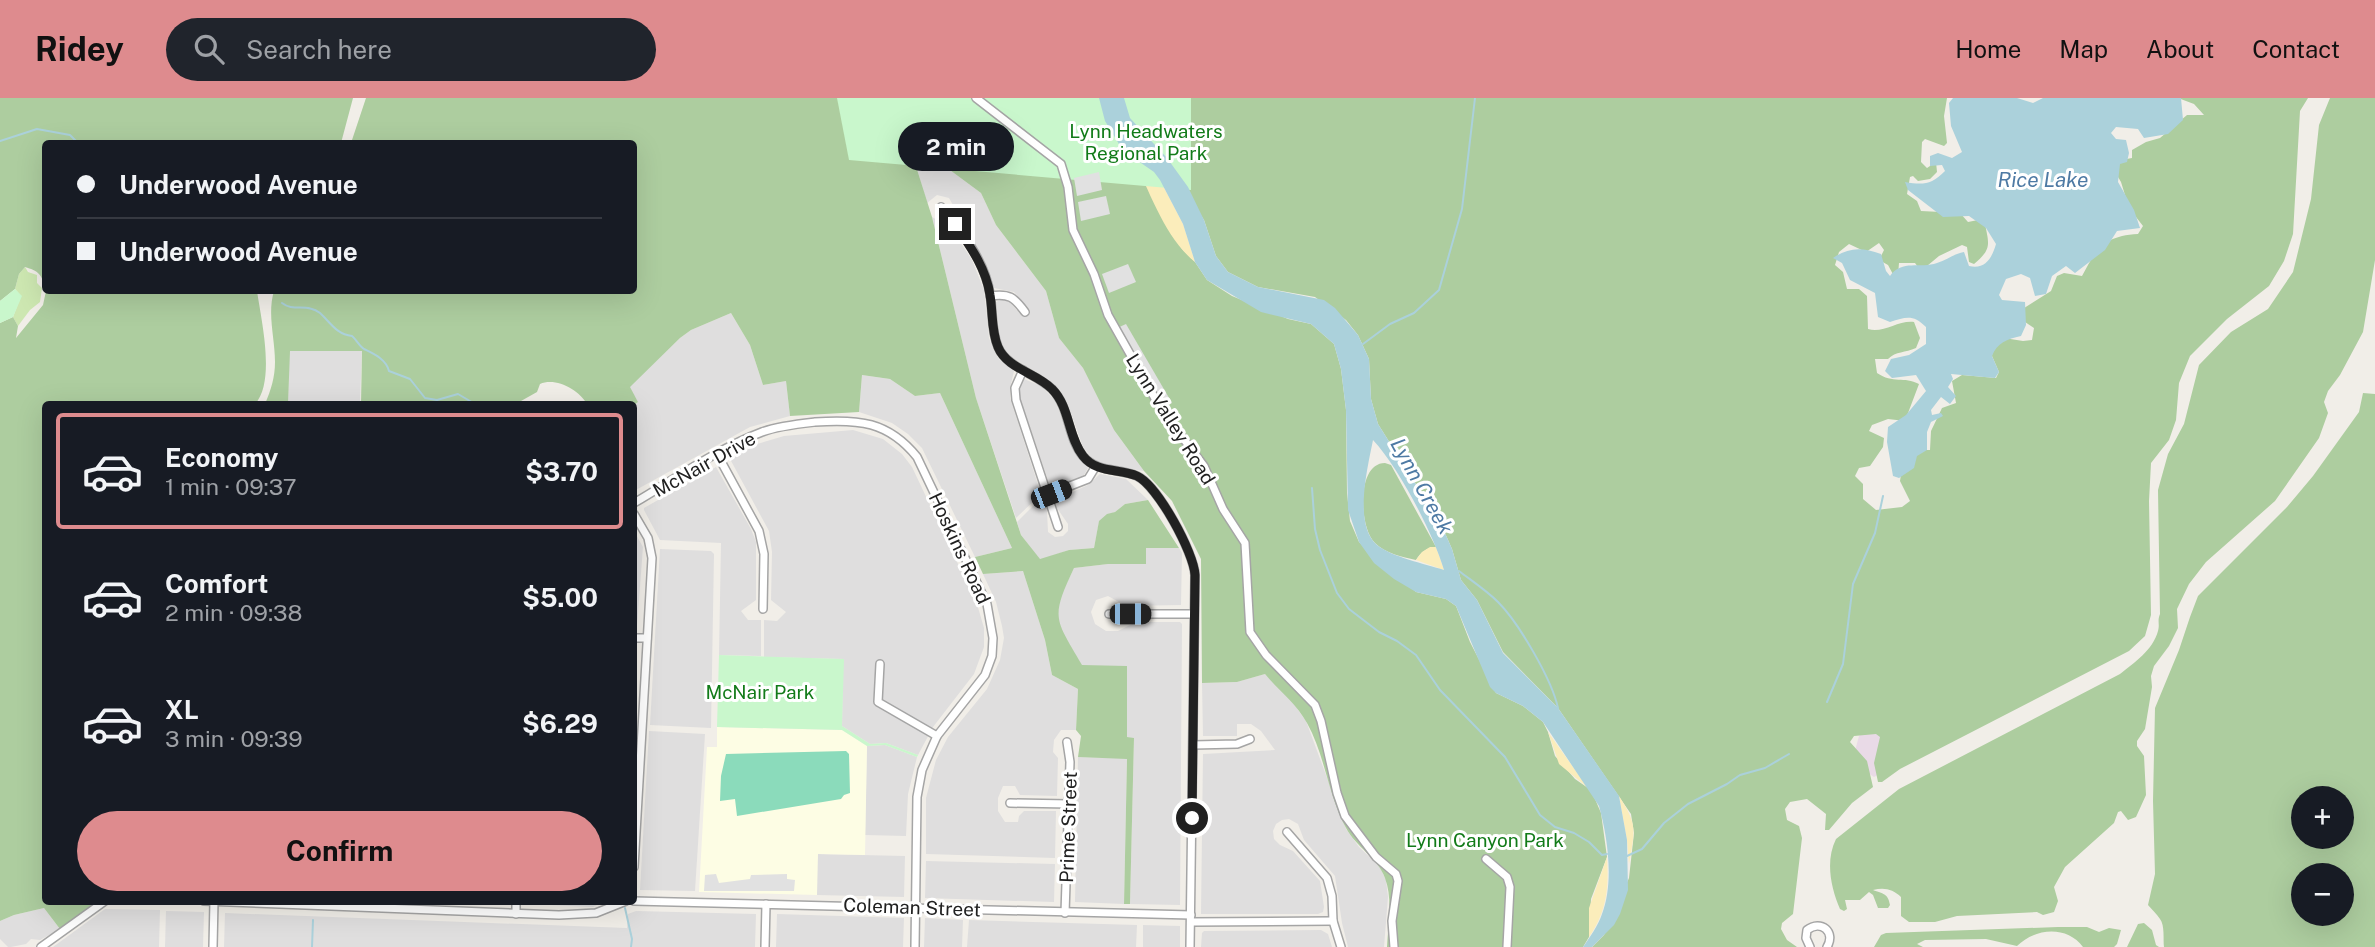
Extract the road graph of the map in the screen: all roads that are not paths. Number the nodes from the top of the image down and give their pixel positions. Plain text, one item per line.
1 (976, 98) edge
2 (941, 207) dead end
3 (990, 296) junction
4 (1026, 312) dead end
5 (1023, 370) junction
6 (897, 437) joint
7 (718, 454) junction
8 (1096, 466) junction
9 (1047, 495) junction
10 (637, 501) edge
11 (637, 519) edge
12 (1058, 527) dead end
13 (763, 609) dead end
14 (1109, 614) dead end
15 (1194, 614) junction
16 (637, 638) edge
17 (647, 638) junction
18 (880, 664) dead end
19 (937, 736) junction
20 (1250, 739) dead end
21 (1067, 742) dead end
22 (1193, 745) junction
23 (1010, 803) dead end
24 (1069, 804) junction
25 (637, 814) edge
26 (1287, 832) dead end
27 (1486, 859) dead end
28 (637, 901) edge
29 (766, 904) junction
30 (99, 905) edge
31 (214, 905) edge
32 (371, 905) edge
33 (516, 905) edge
34 (614, 905) edge
35 (915, 907) junction
36 (1065, 913) junction
37 (516, 914) junction
38 (1191, 918) junction
39 (1333, 921) junction
40 (41, 947) edge
41 (213, 947) edge
42 (765, 947) edge
43 (915, 947) edge
44 (1191, 947) edge
45 (1341, 947) edge
46 (1394, 947) edge
47 (1507, 947) edge
48 (1810, 947) edge
49 (1827, 947) edge

1 - 46 street, Lynn Valley Road
2 - 3 street
3 - 4 street
3 - 5 street
5 - 8 street
5 - 9 street
6 - 7 street, McNair Drive
6 - 19 street, Hoskins Road
7 - 10 street, McNair Drive
7 - 13 street
8 - 9 street
8 - 15 street
9 - 12 street
11 - 17 street
14 - 15 street
15 - 22 street
16 - 17 street
17 - 25 street
18 - 19 street
19 - 35 street, Hoskins Road
20 - 22 street
21 - 24 street, Prime Street
22 - 38 street
23 - 24 street
24 - 36 street, Prime Street
26 - 39 street
27 - 47 street
28 - 29 street, Coleman Street
29 - 35 street, Coleman Street
29 - 42 street
30 - 40 street
31 - 41 street
32 - 37 street
33 - 37 street
34 - 37 street
35 - 36 street, Coleman Street
35 - 43 street, Hoskins Road
36 - 38 street, Coleman Street
38 - 39 street, Coleman Street
38 - 44 street
39 - 45 street
48 - 49 street

